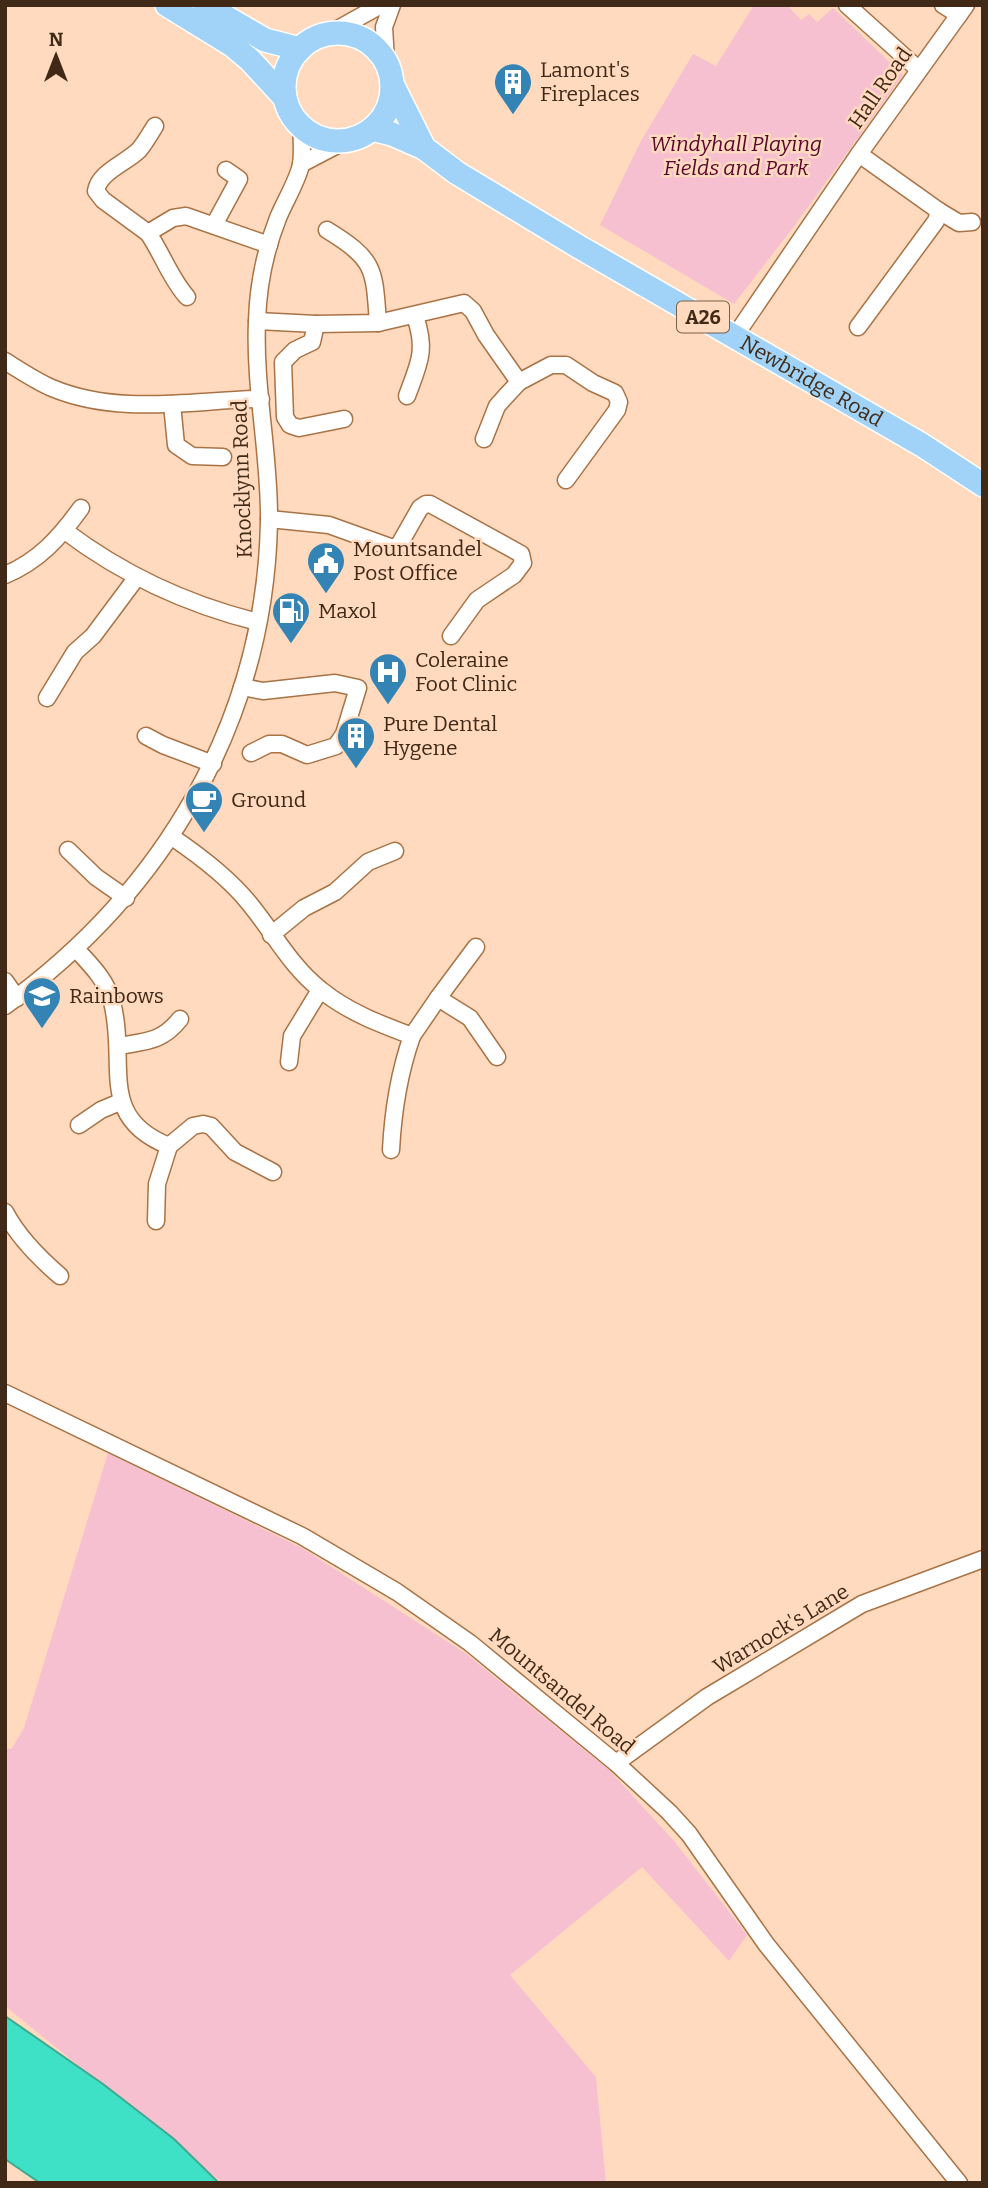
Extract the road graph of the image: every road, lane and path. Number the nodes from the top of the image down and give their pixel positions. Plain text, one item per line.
1 (167, 5) edge
2 (205, 5) edge
3 (381, 5) edge
4 (392, 5) edge
5 (847, 5) edge
6 (943, 5) edge
7 (963, 10) edge
8 (327, 35) junction
9 (300, 49) junction
10 (386, 61) junction
11 (918, 69) junction
12 (392, 83) junction
13 (285, 98) junction
14 (155, 127) dead end
15 (302, 127) junction
16 (372, 129) junction
17 (345, 141) junction
18 (424, 148) junction
19 (859, 154) junction
20 (301, 164) junction
21 (226, 170) dead end
22 (939, 211) junction
23 (972, 222) dead end
24 (214, 225) junction
25 (327, 230) dead end
26 (148, 233) junction
27 (269, 245) junction
28 (187, 297) dead end
29 (415, 316) junction
30 (257, 321) junction
31 (378, 323) junction
32 (316, 324) junction
33 (858, 327) dead end
34 (736, 336) junction
35 (5, 361) edge
36 (519, 382) junction
37 (407, 396) dead end
38 (261, 399) junction
39 (172, 404) junction
40 (344, 419) dead end
41 (484, 439) dead end
42 (223, 457) dead end
43 (566, 480) dead end
44 (983, 485) edge
45 (81, 508) dead end
46 (269, 519) junction
47 (65, 531) junction
48 (5, 575) edge
49 (137, 577) junction
50 (258, 622) junction
51 (452, 636) dead end
52 (242, 687) junction
53 (47, 698) dead end
54 (146, 736) dead end
55 (251, 753) dead end
56 (213, 764) junction
57 (172, 836) junction
58 (68, 850) dead end
59 (395, 851) dead end
60 (126, 898) junction
61 (271, 935) junction
62 (477, 947) dead end
63 (76, 949) junction
64 (5, 981) edge
65 (320, 990) junction
66 (438, 998) junction
67 (11, 1002) edge
68 (180, 1018) dead end
69 (412, 1037) junction
70 (119, 1046) junction
71 (497, 1057) dead end
72 (289, 1062) dead end
73 (120, 1102) junction
74 (79, 1125) dead end
75 (169, 1146) junction
76 (391, 1150) dead end
77 (273, 1172) dead end
78 (5, 1212) edge
79 (156, 1221) dead end
80 (60, 1276) dead end
81 (5, 1393) edge
82 (983, 1559) edge
83 (617, 1763) junction
84 (959, 2183) edge

1 - 13 highway
2 - 9 highway
3 - 8 street
4 - 10 street
5 - 11 street
6 - 7 street
7 - 11 street, Hall Road
8 - 9 highway
8 - 10 highway
9 - 13 highway
10 - 12 highway, A26
11 - 19 street, Hall Road
12 - 16 highway, A26
12 - 18 highway, Newbridge Road / A26
13 - 15 highway
14 - 26 street
15 - 17 highway
15 - 20 street, Knocklynn Road
16 - 17 highway
16 - 18 highway, Newbridge Road / A26
17 - 20 street
18 - 34 highway, Newbridge Road / A26
19 - 22 street
19 - 34 street, Hall Road
20 - 27 street, Knocklynn Road
21 - 24 street
22 - 23 street
22 - 33 street
24 - 26 street
24 - 27 street
25 - 31 street
26 - 28 street
27 - 30 street, Knocklynn Road
29 - 31 street
29 - 36 street
29 - 37 street
30 - 32 street
30 - 38 street, Knocklynn Road
31 - 32 street
32 - 40 street
34 - 44 highway, Newbridge Road / A26
35 - 39 street
36 - 41 street
36 - 43 street
38 - 39 street
38 - 46 street, Knocklynn Road
39 - 42 street
45 - 47 street
46 - 50 street, Knocklynn Road
46 - 51 street
47 - 48 street
47 - 49 street
49 - 50 street
49 - 53 street
50 - 52 street, Knocklynn Road
52 - 55 street
52 - 56 street, Knocklynn Road
54 - 56 street
56 - 57 street, Knocklynn Road
57 - 60 street, Knocklynn Road
57 - 61 street
58 - 60 street
59 - 61 street
60 - 63 street, Knocklynn Road
61 - 65 street
62 - 66 street
63 - 67 street, Knocklynn Road
63 - 70 street
64 - 67 street
65 - 69 street
65 - 72 street
66 - 69 street
66 - 71 street
68 - 70 street
69 - 76 street
70 - 73 street
73 - 74 street
73 - 75 street
75 - 77 street
75 - 79 street
78 - 80 street
81 - 83 street, Mountsandel Road
82 - 83 street, Warnock's Lane
83 - 84 street, Mountsandel Road

